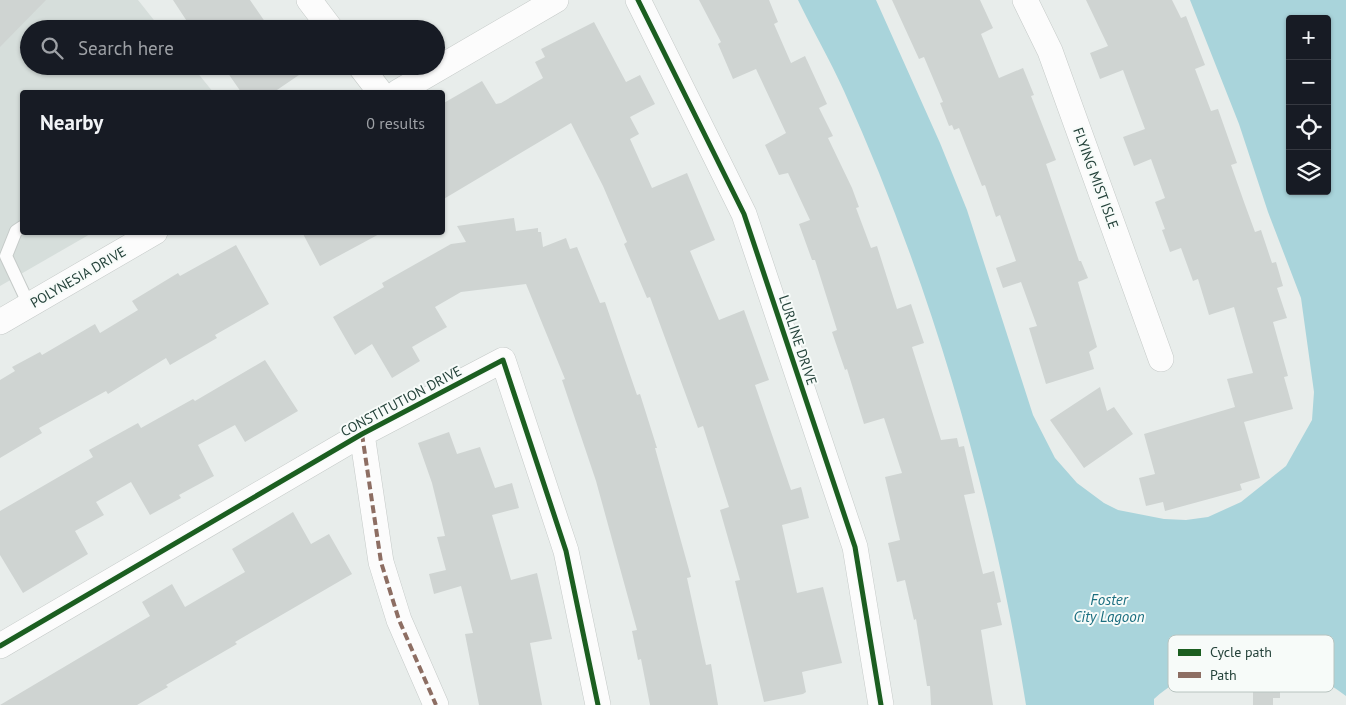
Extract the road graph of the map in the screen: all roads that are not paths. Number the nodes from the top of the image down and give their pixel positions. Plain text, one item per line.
1 (309, 0) edge
2 (556, 0) edge
3 (638, 0) edge
4 (1025, 0) edge
5 (324, 20) edge
6 (445, 65) edge
7 (367, 75) edge
8 (427, 75) edge
9 (378, 90) edge
10 (401, 90) edge
11 (20, 228) edge
12 (150, 235) edge
13 (29, 305) junction
14 (0, 322) edge
15 (1161, 359) dead end
16 (362, 434) junction
17 (0, 646) edge
18 (436, 705) edge
19 (598, 705) edge
20 (881, 705) edge

1 - 5 street
2 - 6 street
3 - 20 street, LURLINE DRIVE
4 - 15 street, FLYING MIST ISLE
7 - 9 street
8 - 10 street
11 - 13 lane
12 - 13 street, POLYNESIA DRIVE
13 - 14 street, POLYNESIA DRIVE
16 - 17 street, CONSTITUTION DRIVE
16 - 18 street
16 - 19 street, CONSTITUTION DRIVE

